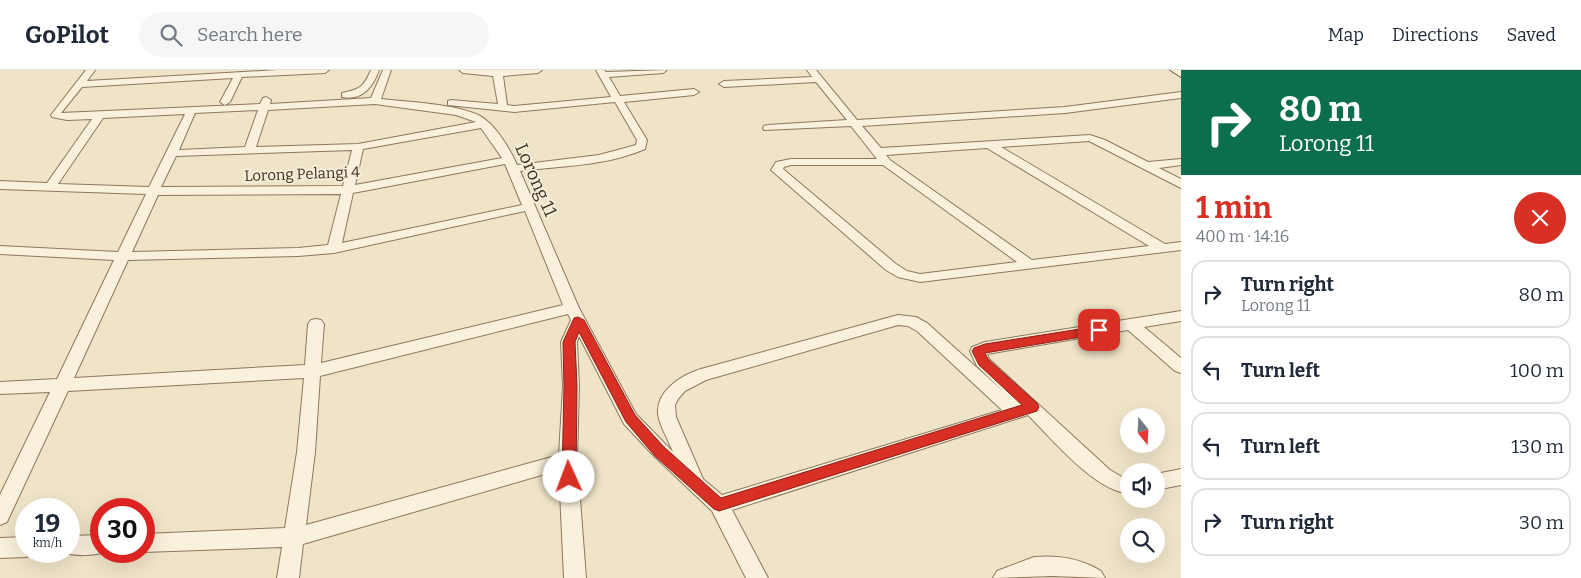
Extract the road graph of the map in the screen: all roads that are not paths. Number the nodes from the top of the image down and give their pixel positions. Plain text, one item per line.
1 (91, 70) edge
2 (325, 70) edge
3 (375, 70) edge
4 (387, 70) edge
5 (463, 70) edge
6 (538, 70) edge
7 (663, 70) edge
8 (811, 70) edge
9 (1176, 70) edge
10 (498, 72) edge
11 (601, 72) edge
12 (1181, 73) edge
13 (239, 75) junction
14 (818, 79) junction
15 (80, 84) junction
16 (724, 84) dead end
17 (694, 92) dead end
18 (1181, 95) edge
19 (376, 97) junction
20 (618, 100) junction
21 (224, 102) junction
22 (265, 103) junction
23 (502, 108) junction
24 (191, 112) junction
25 (62, 115) junction
26 (100, 116) junction
27 (853, 123) junction
28 (484, 124) junction
29 (768, 128) dead end
30 (988, 144) junction
31 (358, 148) junction
32 (249, 151) junction
33 (172, 153) junction
34 (882, 157) junction
35 (1181, 162) edge
36 (510, 164) junction
37 (1147, 166) junction
38 (0, 184) edge
39 (1181, 184) edge
40 (51, 186) junction
41 (348, 190) junction
42 (153, 191) junction
43 (528, 207) junction
44 (1181, 246) edge
45 (1162, 248) junction
46 (334, 249) junction
47 (0, 250) edge
48 (122, 256) junction
49 (1029, 264) junction
50 (575, 314) junction
51 (1181, 316) edge
52 (316, 324) dead end
53 (1132, 325) junction
54 (1181, 367) edge
55 (314, 371) junction
56 (61, 384) junction
57 (0, 388) edge
58 (1024, 410) junction
59 (568, 460) junction
60 (1181, 477) edge
61 (1165, 480) edge
62 (696, 484) junction
63 (1120, 485) edge
64 (719, 505) junction
65 (0, 516) edge
66 (294, 537) junction
67 (155, 542) edge
68 (15, 547) edge
69 (0, 548) edge
70 (288, 578) edge
71 (575, 578) edge
72 (757, 578) edge
73 (1004, 578) edge
74 (1094, 578) edge

1 - 15 street
2 - 13 street
3 - 22 street
4 - 19 street
5 - 10 street
6 - 10 street
7 - 11 street
8 - 14 street
9 - 12 street
10 - 23 street
11 - 20 street
13 - 15 street
13 - 21 street
14 - 16 street
14 - 27 street
15 - 25 street
17 - 20 street
18 - 27 street
19 - 22 street, Lorong 11
19 - 23 street
19 - 28 street, Lorong 11
20 - 23 street
20 - 36 street, Lorong Pelangi 4
21 - 22 street
21 - 25 street
22 - 24 street, Lorong 11
22 - 32 street
24 - 26 street, Lorong 11
24 - 33 street
25 - 26 street, Lorong 11
26 - 40 street
27 - 29 street
27 - 34 street
28 - 31 street
28 - 36 street, Lorong 11
30 - 34 street
30 - 37 street
30 - 45 street
31 - 32 street
31 - 41 street
32 - 33 street
33 - 42 street
34 - 49 street
34 - 49 street
35 - 37 street
36 - 41 street, Lorong Pelangi 4
36 - 43 street, Lorong 11
37 - 39 street
38 - 40 street, Lorong Pelangi 4
40 - 42 street, Lorong Pelangi 4
41 - 42 street, Lorong Pelangi 4
41 - 46 street
42 - 48 street
43 - 46 street
43 - 50 street, Lorong 11
44 - 45 street
45 - 49 street
46 - 48 street
47 - 48 street
48 - 56 street
50 - 55 street
50 - 59 street
50 - 62 street, Lorong 11
51 - 53 street
52 - 55 street
53 - 54 street
53 - 58 street
55 - 56 street
55 - 66 street
56 - 57 street
56 - 65 street
58 - 62 street
58 - 63 street
58 - 64 street
59 - 66 street
59 - 71 street
60 - 61 street
62 - 64 street, Lorong 11
64 - 72 street, Lorong 11
66 - 67 street
66 - 70 street
68 - 69 street
73 - 74 street

